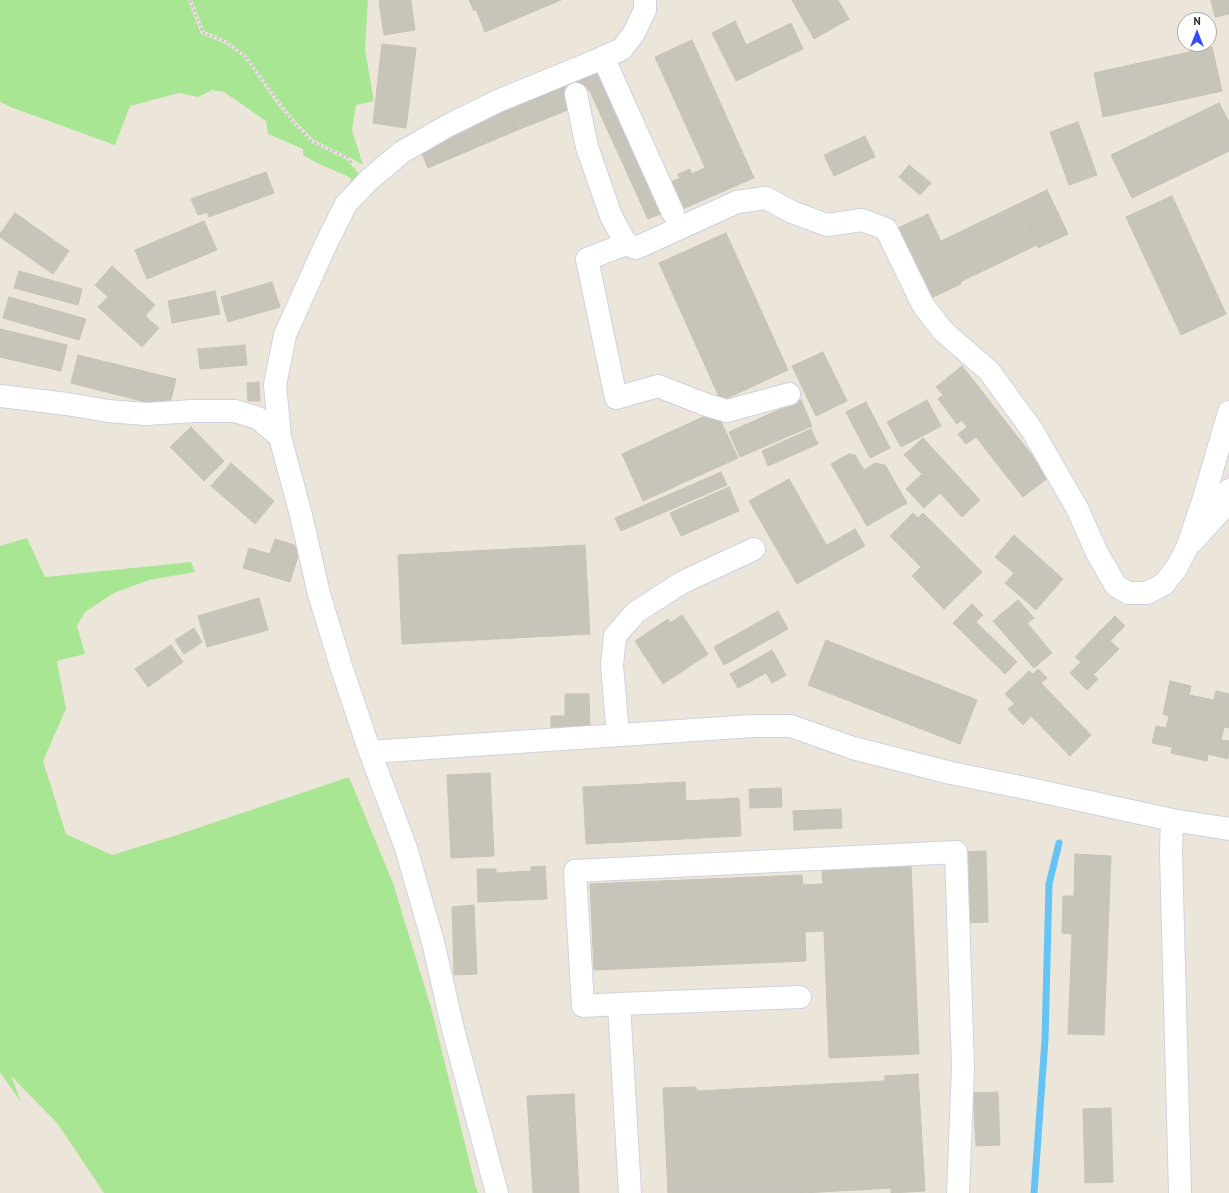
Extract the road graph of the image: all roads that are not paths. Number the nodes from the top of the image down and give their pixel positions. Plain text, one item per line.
1 (645, 0) edge
2 (603, 58) junction
3 (572, 83) junction
4 (673, 213) dead end
5 (626, 244) junction
6 (789, 394) dead end
7 (0, 396) edge
8 (1229, 412) edge
9 (280, 437) junction
10 (1229, 490) edge
11 (1187, 548) junction
12 (754, 549) dead end
13 (618, 735) junction
14 (370, 752) junction
15 (1172, 820) junction
16 (1229, 829) edge
17 (800, 997) dead end
18 (619, 1004) junction
19 (497, 1193) edge
20 (630, 1193) edge
21 (958, 1193) edge
22 (1180, 1193) edge

1 - 2 street
2 - 3 street
2 - 4 street
3 - 5 street
3 - 9 street
5 - 6 street
5 - 11 street
7 - 9 street
8 - 11 street
9 - 14 street
10 - 11 street
12 - 13 street
13 - 14 street
13 - 15 street
14 - 19 street
15 - 16 street
15 - 22 street
17 - 18 street
18 - 20 street
18 - 21 street

